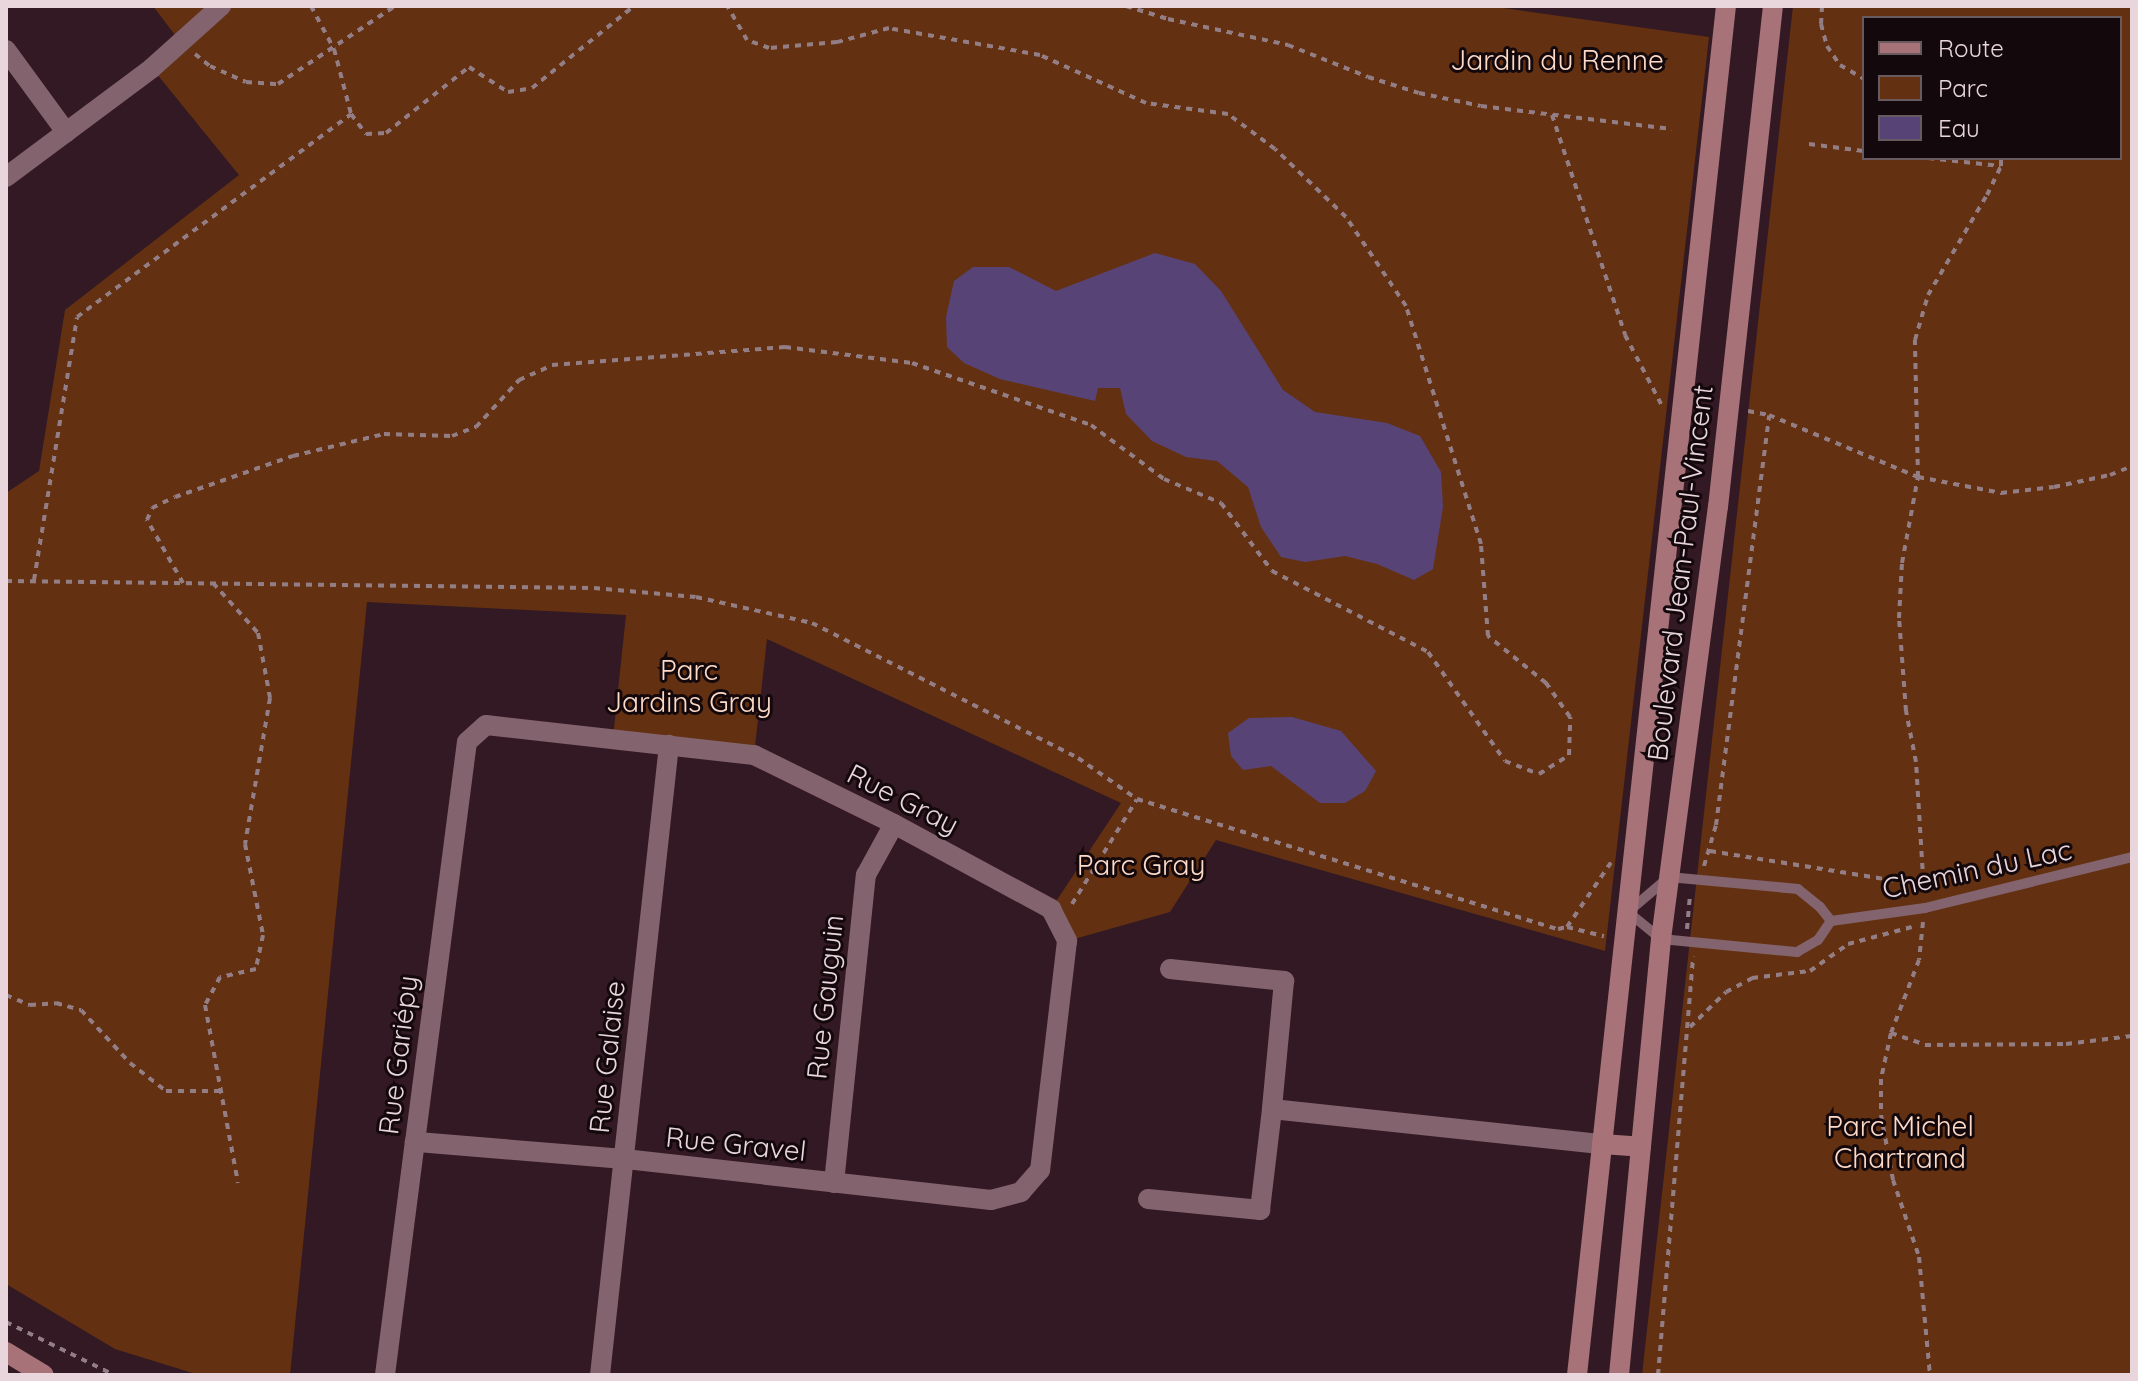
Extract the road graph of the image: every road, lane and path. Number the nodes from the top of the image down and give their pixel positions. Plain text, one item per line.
1 (221, 6) edge
2 (311, 6) edge
3 (395, 6) edge
4 (634, 6) edge
5 (727, 6) edge
6 (1126, 6) edge
7 (1726, 6) edge
8 (1773, 6) edge
9 (1822, 6) edge
10 (181, 43) junction
11 (334, 49) junction
12 (6, 50) edge
13 (1862, 78) edge
14 (351, 114) junction
15 (1552, 115) junction
16 (1672, 129) dead end
17 (66, 132) junction
18 (1809, 144) dead end
19 (1862, 151) edge
20 (1946, 160) edge
21 (2001, 160) edge
22 (2001, 166) junction
23 (6, 177) edge
24 (1660, 417) dead end
25 (2132, 466) edge
26 (1918, 477) junction
27 (34, 580) junction
28 (6, 581) edge
29 (183, 583) junction
30 (213, 583) junction
31 (467, 742) joint
32 (669, 745) junction
33 (1137, 799) junction
34 (894, 824) junction
35 (1710, 851) junction
36 (1614, 857) dead end
37 (2132, 857) edge
38 (1669, 877) junction
39 (1691, 879) junction
40 (1923, 885) junction
41 (1925, 908) junction
42 (1628, 912) junction
43 (1831, 921) junction
44 (1060, 923) junction
45 (1567, 927) junction
46 (1609, 937) dead end
47 (1661, 939) junction
48 (1686, 941) junction
49 (1170, 969) dead end
50 (6, 995) edge
51 (1891, 1033) junction
52 (2132, 1036) edge
53 (220, 1091) junction
54 (1272, 1109) junction
55 (415, 1142) junction
56 (1602, 1144) junction
57 (1641, 1147) junction
58 (624, 1159) junction
59 (238, 1183) dead end
60 (834, 1183) junction
61 (1148, 1199) dead end
62 (6, 1322) edge
63 (1581, 1332) junction
64 (6, 1352) edge
65 (44, 1375) edge
66 (114, 1375) edge
67 (385, 1375) edge
68 (600, 1375) edge
69 (1567, 1375) edge
70 (1577, 1375) edge
71 (1619, 1375) edge
72 (1658, 1375) edge
73 (1930, 1375) edge

1 - 10 street
2 - 11 path
3 - 11 path
4 - 14 path
5 - 29 path
6 - 15 path
7 - 42 street, Boulevard Jean-Paul-Vincent
8 - 38 street, Boulevard Jean-Paul-Vincent
9 - 13 path
10 - 11 path
10 - 17 street
11 - 14 path
12 - 17 street
14 - 27 path
15 - 16 path
15 - 24 path
17 - 23 street
18 - 19 path
20 - 22 path
21 - 22 path
22 - 26 path
25 - 26 path
26 - 35 path
26 - 40 path
27 - 28 path
27 - 29 path
29 - 30 path
30 - 33 path
30 - 53 path
31 - 32 street, Rue Gray
31 - 55 street, Rue Gariépy
32 - 34 street, Rue Gray
32 - 58 street, Rue Galaise
33 - 44 path
33 - 45 path
34 - 44 street, Rue Gray
34 - 60 street, Rue Gauguin
35 - 39 path
35 - 40 path
36 - 45 path
37 - 41 lane, Chemin du Lac
38 - 39 lane
38 - 42 lane
38 - 47 street, Boulevard Jean-Paul-Vincent
39 - 43 lane
39 - 48 path
40 - 41 path
41 - 43 lane, Chemin du Lac
41 - 51 path
42 - 47 lane
42 - 56 street, Boulevard Jean-Paul-Vincent
43 - 48 lane
44 - 60 street, Rue Gravel
45 - 46 path
47 - 48 lane
47 - 57 street, Boulevard Jean-Paul-Vincent
48 - 72 path
49 - 54 street
50 - 53 path
51 - 52 path
51 - 73 path
53 - 59 path
54 - 56 street
54 - 61 street
55 - 58 street, Rue Gravel
55 - 67 street, Rue Gariépy
56 - 57 street
56 - 63 street, Boulevard Jean-Paul-Vincent
57 - 71 street, Boulevard Jean-Paul-Vincent
58 - 60 street, Rue Gravel
58 - 68 street, Rue Galaise
62 - 66 path
63 - 69 street
63 - 70 street, Boulevard Jean-Paul-Vincent
64 - 65 street

